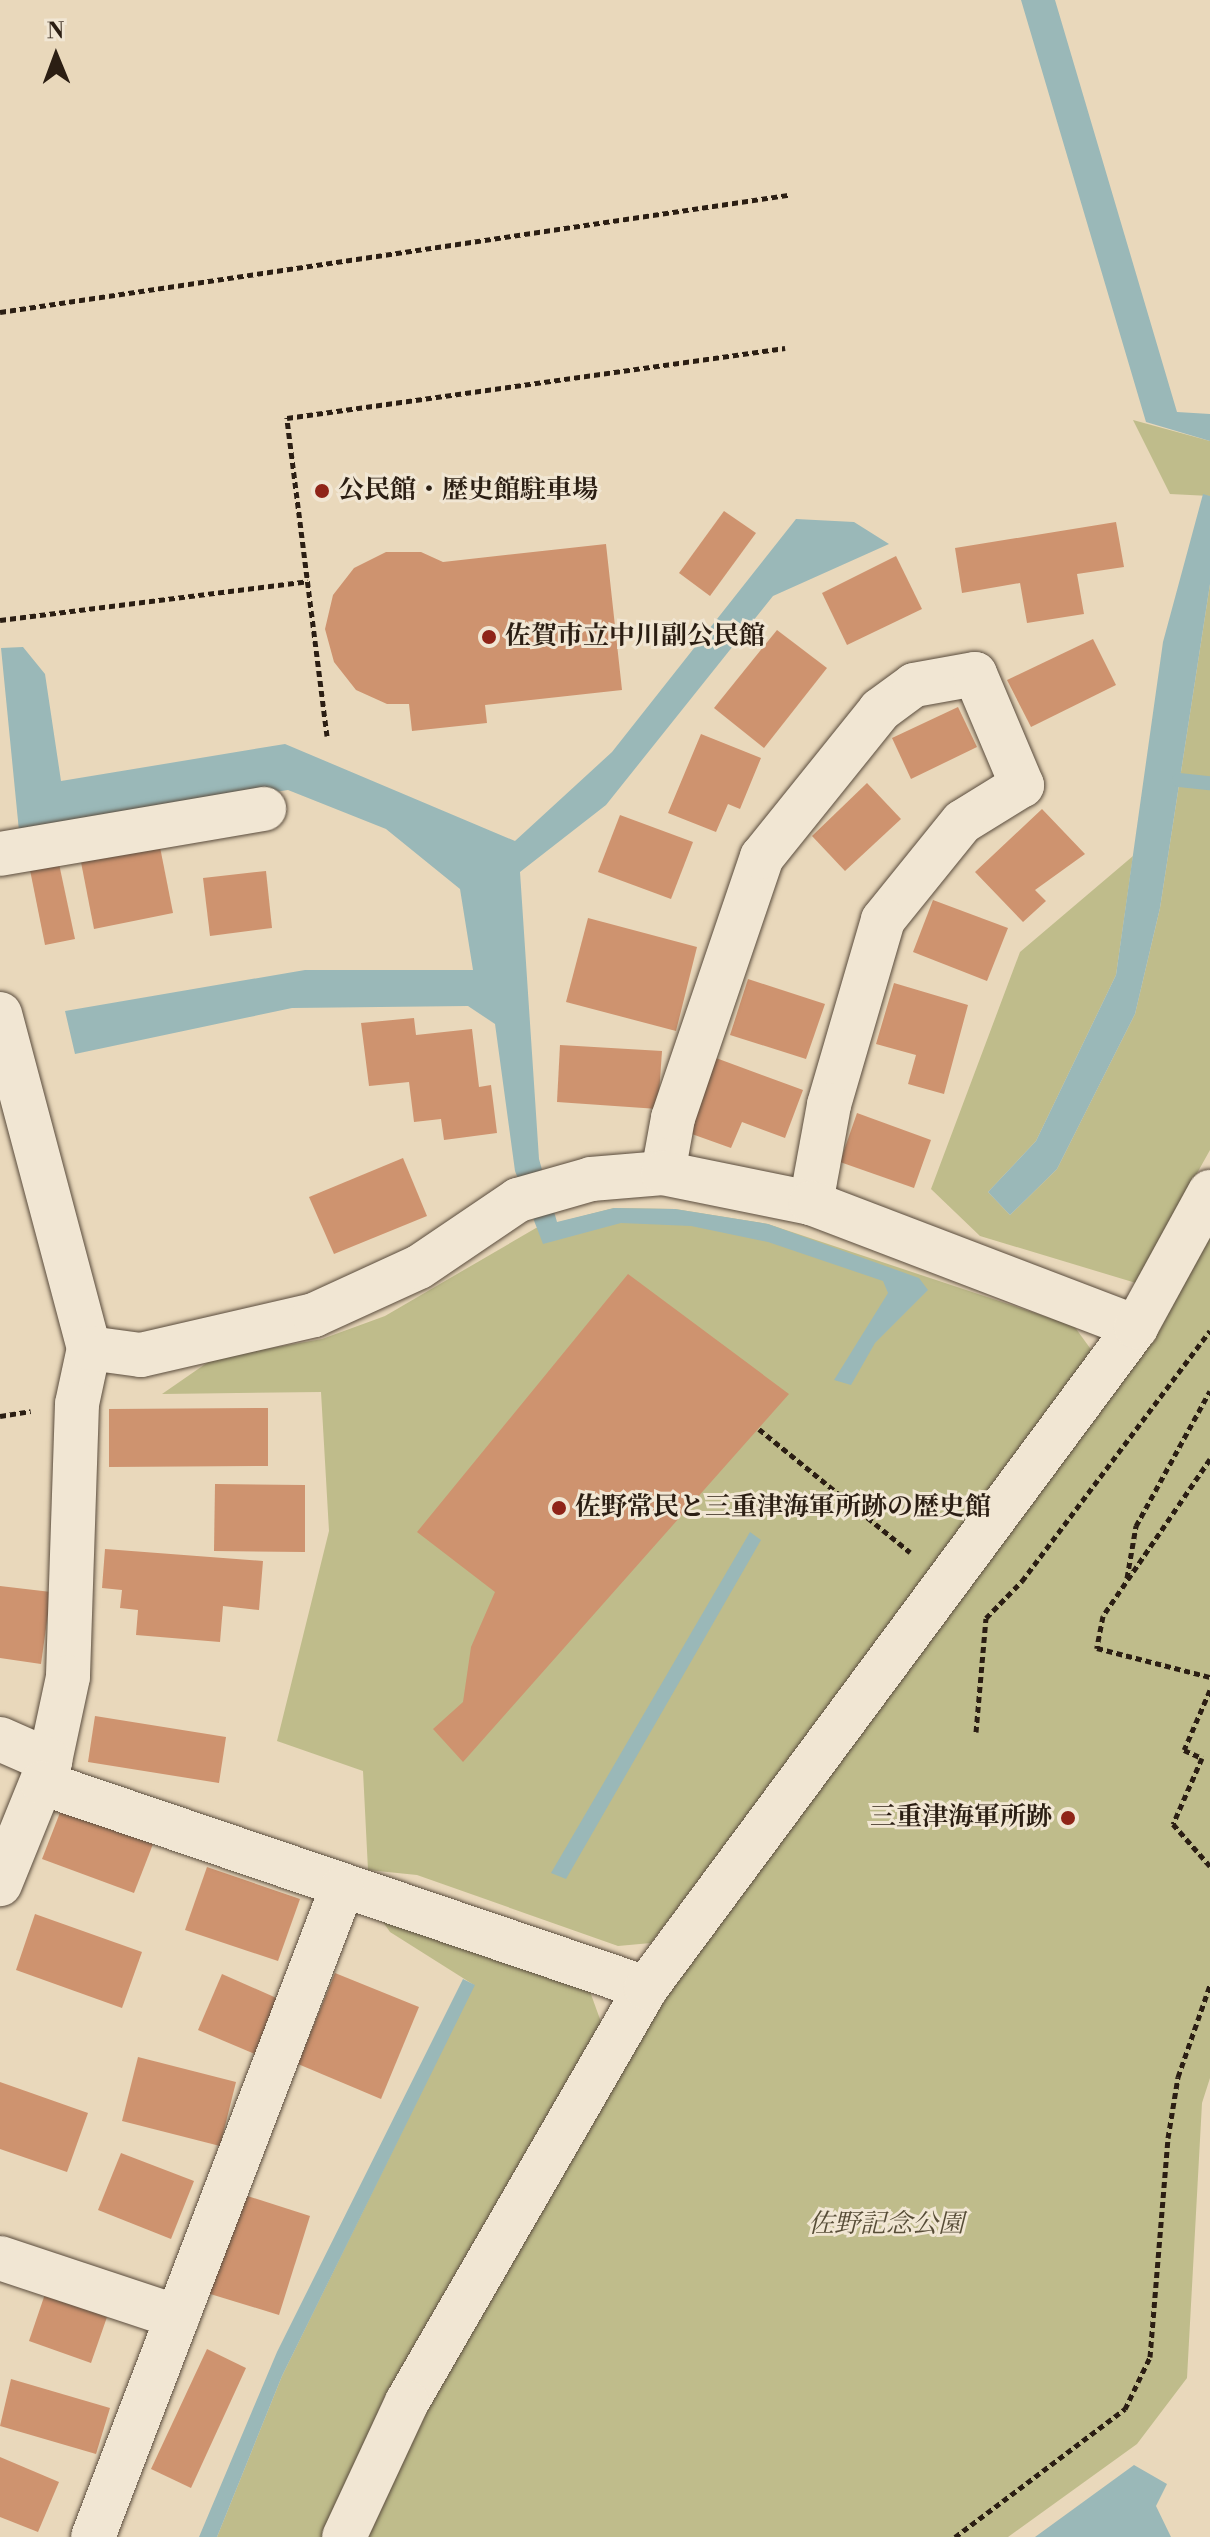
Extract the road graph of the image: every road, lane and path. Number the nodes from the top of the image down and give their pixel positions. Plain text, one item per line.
1 (788, 195) dead end
2 (0, 312) edge
3 (785, 348) dead end
4 (308, 581) junction
5 (0, 620) edge
6 (327, 736) dead end
7 (264, 809) dead end
8 (0, 854) edge
9 (0, 1014) edge
10 (17, 1148) edge
11 (663, 1173) junction
12 (1210, 1192) edge
13 (811, 1203) junction
14 (1136, 1327) junction
15 (1210, 1331) edge
16 (89, 1348) junction
17 (1210, 1391) edge
18 (759, 1429) dead end
19 (1210, 1459) edge
20 (1126, 1583) junction
21 (950, 1584) junction
22 (1210, 1677) edge
23 (1210, 1690) edge
24 (976, 1732) dead end
25 (0, 1739) edge
26 (46, 1772) junction
27 (1210, 1866) edge
28 (0, 1884) edge
29 (342, 1888) junction
30 (1210, 1985) edge
31 (646, 1988) junction
32 (0, 2258) edge
33 (177, 2317) junction
34 (93, 2537) edge
35 (344, 2537) edge
36 (955, 2537) edge

1 - 2 path
3 - 4 path
4 - 5 path
4 - 6 path
7 - 8 street
9 - 10 street
10 - 16 street
11 - 13 street
11 - 13 street
11 - 16 street
12 - 14 street
13 - 14 street
14 - 21 street
15 - 24 path
16 - 26 street
17 - 20 path
18 - 21 path
19 - 20 path
20 - 22 path
21 - 31 street
23 - 27 path
25 - 26 street
26 - 28 street
26 - 29 street
29 - 31 street
29 - 33 street
30 - 36 path
31 - 35 street
32 - 33 street
33 - 34 street

